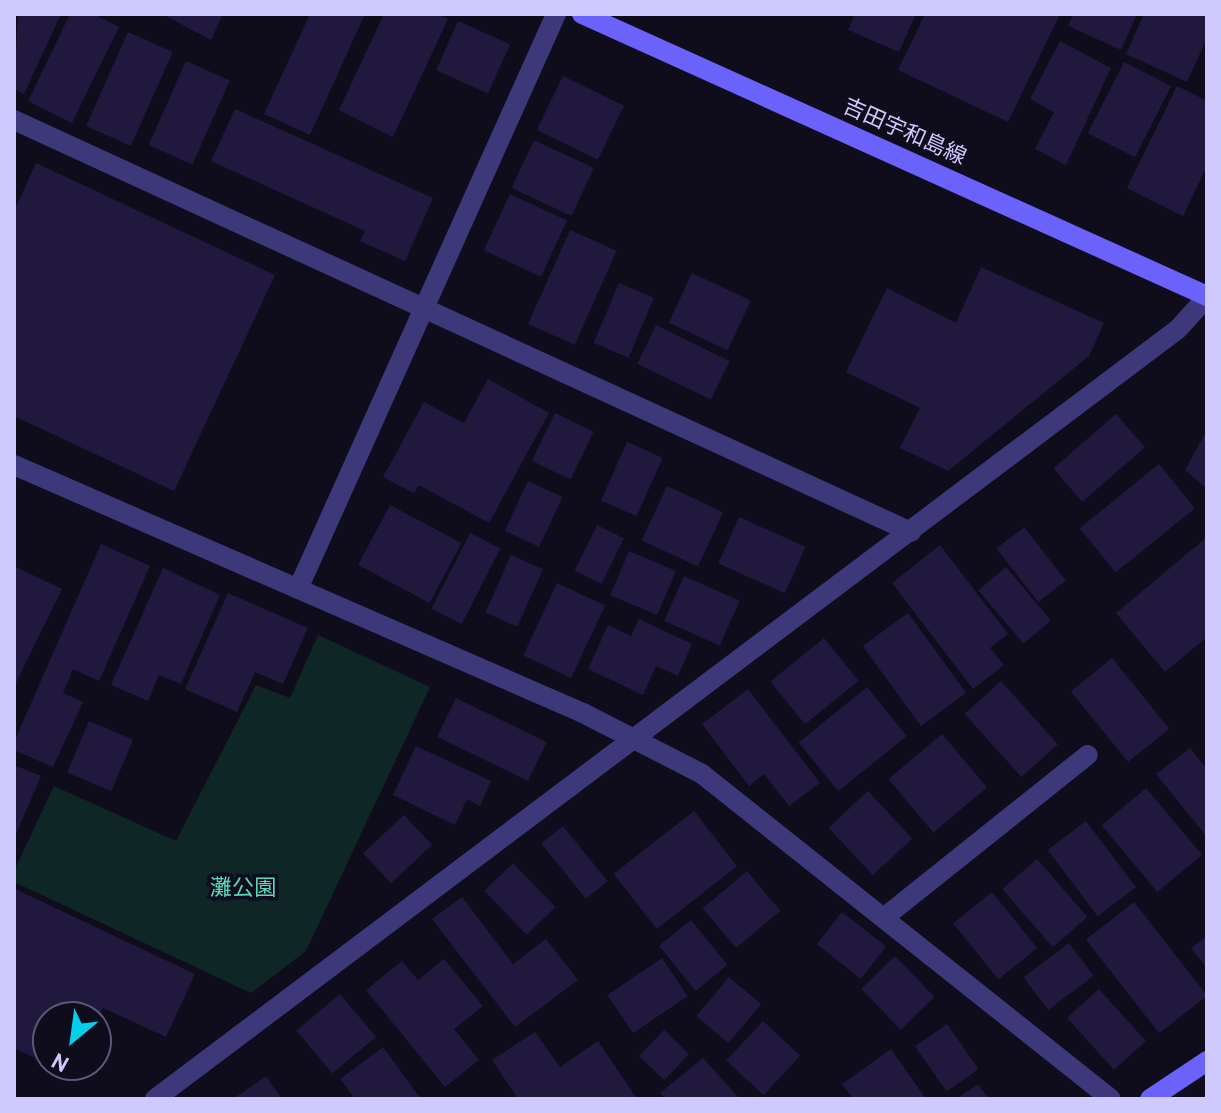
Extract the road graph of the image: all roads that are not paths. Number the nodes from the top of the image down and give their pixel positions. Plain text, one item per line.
1 (556, 14) edge
2 (582, 14) edge
3 (14, 120) edge
4 (1207, 296) edge
5 (425, 308) junction
6 (14, 465) edge
7 (911, 532) junction
8 (298, 589) junction
9 (637, 739) junction
10 (1088, 755) dead end
11 (886, 916) junction
12 (1207, 1061) edge
13 (155, 1099) edge
14 (1111, 1099) edge
15 (1150, 1099) edge

1 - 5 street
2 - 4 main road, 吉田宇和島線
3 - 5 street
4 - 7 street
5 - 7 street
5 - 8 street
6 - 8 street
7 - 9 street
8 - 9 street
9 - 11 street
9 - 13 street
10 - 11 street
11 - 14 street
12 - 15 main road

